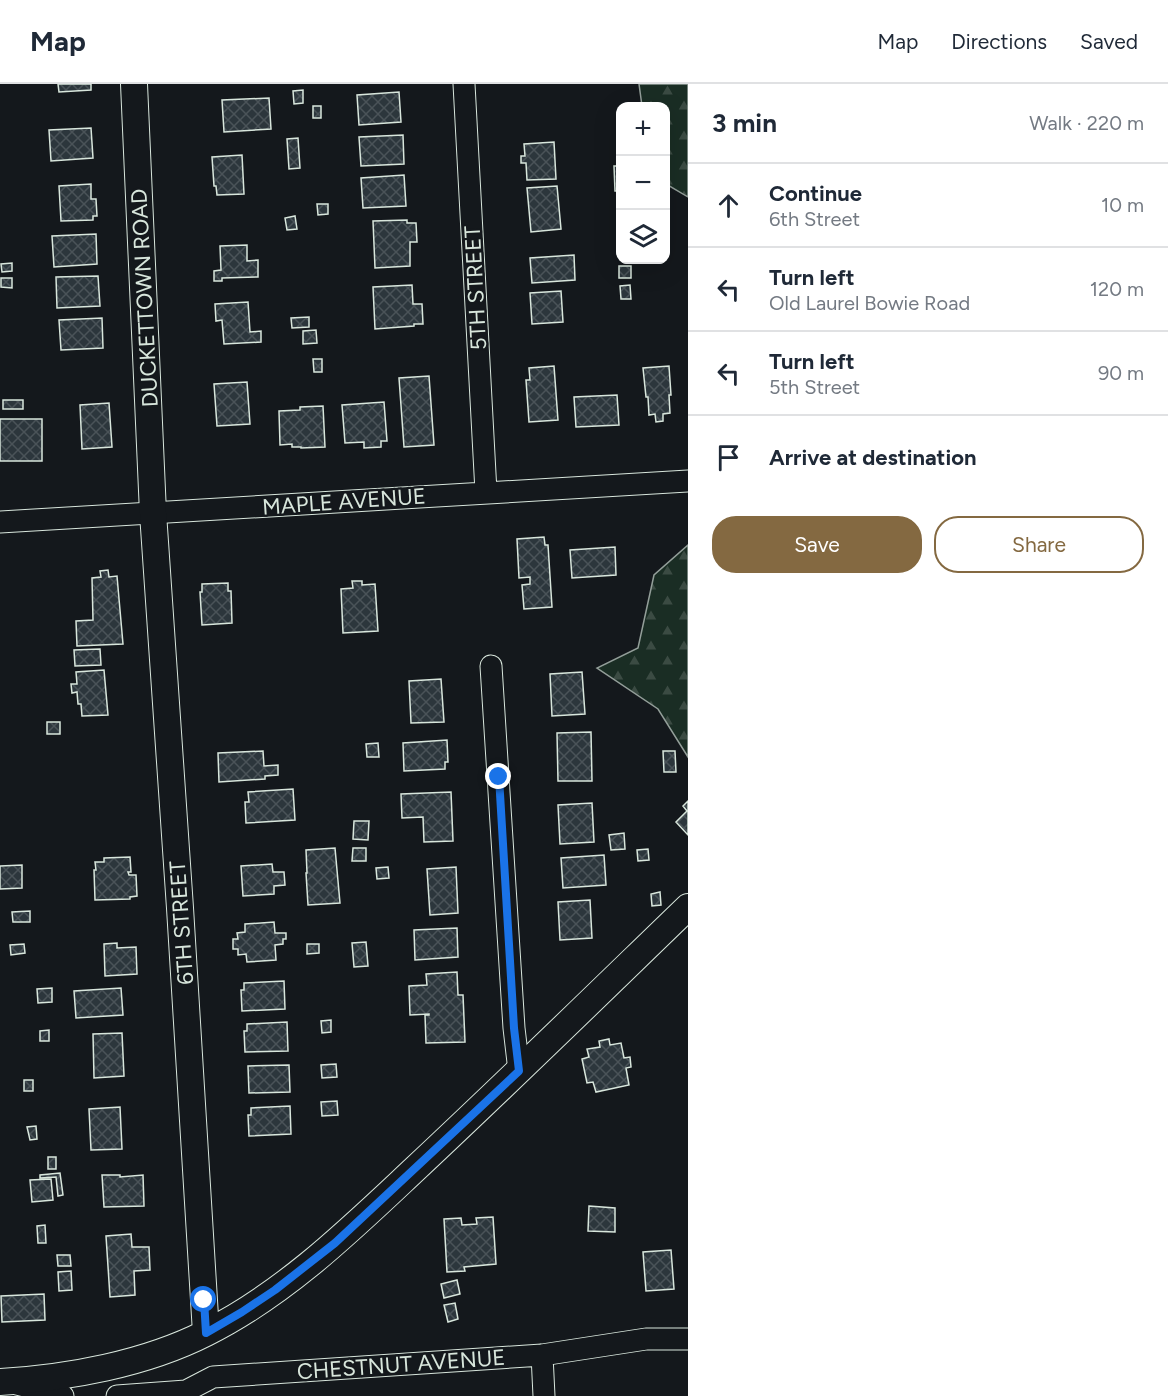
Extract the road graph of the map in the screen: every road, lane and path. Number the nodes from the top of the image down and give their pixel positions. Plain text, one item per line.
1 (134, 84) edge
2 (464, 84) edge
3 (688, 481) edge
4 (486, 492) junction
5 (153, 513) junction
6 (0, 522) edge
7 (491, 666) dead end
8 (688, 907) edge
9 (519, 1071) junction
10 (206, 1333) junction
11 (688, 1339) edge
12 (542, 1355) junction
13 (4, 1382) edge
14 (213, 1386) edge
15 (63, 1396) edge
16 (117, 1396) edge
17 (544, 1396) edge

1 - 5 street, DUCKETTOWN ROAD
2 - 4 street, 5TH STREET
3 - 4 street, MAPLE AVENUE
4 - 5 street, MAPLE AVENUE
5 - 6 street, MAPLE AVENUE
5 - 10 street, 6TH STREET
7 - 9 street
8 - 9 street
9 - 10 street
10 - 13 street
11 - 12 street, CHESTNUT AVENUE
12 - 14 street, CHESTNUT AVENUE
12 - 17 street
13 - 15 street
14 - 16 street, CHESTNUT AVENUE

